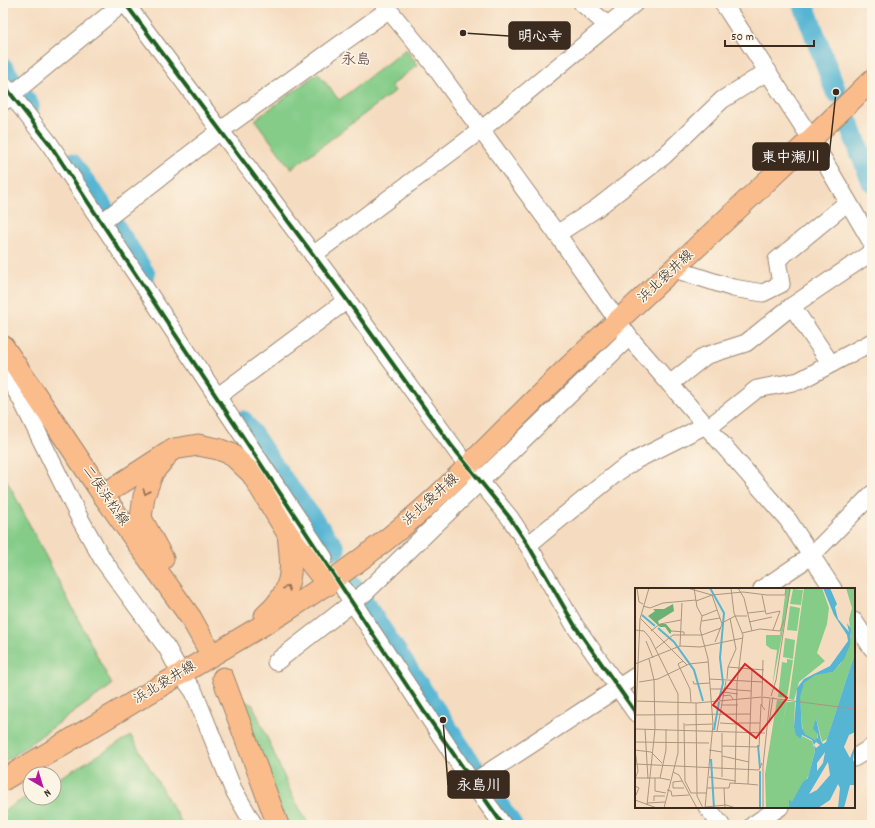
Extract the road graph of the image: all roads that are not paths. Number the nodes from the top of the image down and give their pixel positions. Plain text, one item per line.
1 (124, 3) edge
2 (582, 3) edge
3 (635, 3) edge
4 (723, 3) edge
5 (385, 6) edge
6 (607, 25) junction
7 (768, 71) junction
8 (872, 80) edge
9 (10, 92) edge
10 (481, 130) junction
11 (220, 131) junction
12 (812, 140) junction
13 (848, 202) junction
14 (105, 220) junction
15 (557, 234) junction
16 (872, 243) edge
17 (872, 252) edge
18 (313, 255) junction
19 (674, 269) junction
20 (347, 300) junction
21 (792, 306) junction
22 (624, 330) junction
23 (872, 342) edge
24 (3, 346) edge
25 (831, 364) junction
26 (3, 370) edge
27 (670, 384) junction
28 (220, 394) junction
29 (707, 427) junction
30 (174, 449) junction
31 (460, 456) dead end
32 (477, 478) junction
33 (872, 494) edge
34 (103, 495) junction
35 (288, 534) junction
36 (528, 545) junction
37 (811, 556) junction
38 (324, 558) dead end
39 (163, 577) junction
40 (763, 588) edge
41 (832, 588) edge
42 (344, 595) junction
43 (855, 622) edge
44 (230, 644) junction
45 (206, 645) dead end
46 (872, 648) edge
47 (276, 662) dead end
48 (635, 677) edge
49 (174, 678) junction
50 (223, 678) dead end
51 (617, 689) junction
52 (635, 712) edge
53 (872, 746) edge
54 (855, 757) edge
55 (3, 780) edge
56 (477, 780) junction
57 (708, 808) edge
58 (778, 808) edge
59 (254, 825) edge
60 (278, 825) edge
61 (502, 825) edge
62 (721, 825) edge
63 (753, 825) edge

1 - 9 street
1 - 11 street
2 - 6 street
3 - 6 street
4 - 7 street
5 - 10 street
5 - 11 street
6 - 10 street
7 - 12 street
7 - 15 street
8 - 12 main road, 浜北袋井線
9 - 14 street
10 - 15 street
10 - 18 street
11 - 14 street
11 - 18 street
12 - 13 street
12 - 19 main road, 浜北袋井線
13 - 16 street
13 - 19 street
14 - 28 street
15 - 22 street
17 - 21 street
18 - 20 street
19 - 22 main road, 浜北袋井線
20 - 28 street
20 - 31 street
21 - 25 street
21 - 27 street
22 - 27 street
22 - 32 street
22 - 42 main road, 浜北袋井線
23 - 25 street
24 - 34 main road, 二俣浜松線
25 - 29 street
26 - 49 street
27 - 29 street
28 - 38 street
29 - 36 street
29 - 37 street
30 - 34 main road
30 - 35 main road
30 -> 39 main road
32 - 36 street
32 - 42 street
33 - 37 street
34 - 39 main road, 二俣浜松線
35 - 42 main road
44 -> 35 main road
36 - 51 street
37 - 40 street
37 - 41 street
39 - 45 main road, 二俣浜松線
42 - 44 main road, 浜北袋井線
42 - 47 street
42 - 56 street
43 - 46 street
44 - 49 main road, 浜北袋井線
48 - 51 street
49 - 55 main road, 浜北袋井線
49 - 59 street
50 - 60 main road
51 - 52 street
51 - 56 street
53 - 54 street
56 - 61 street
57 - 62 street
58 - 63 street

